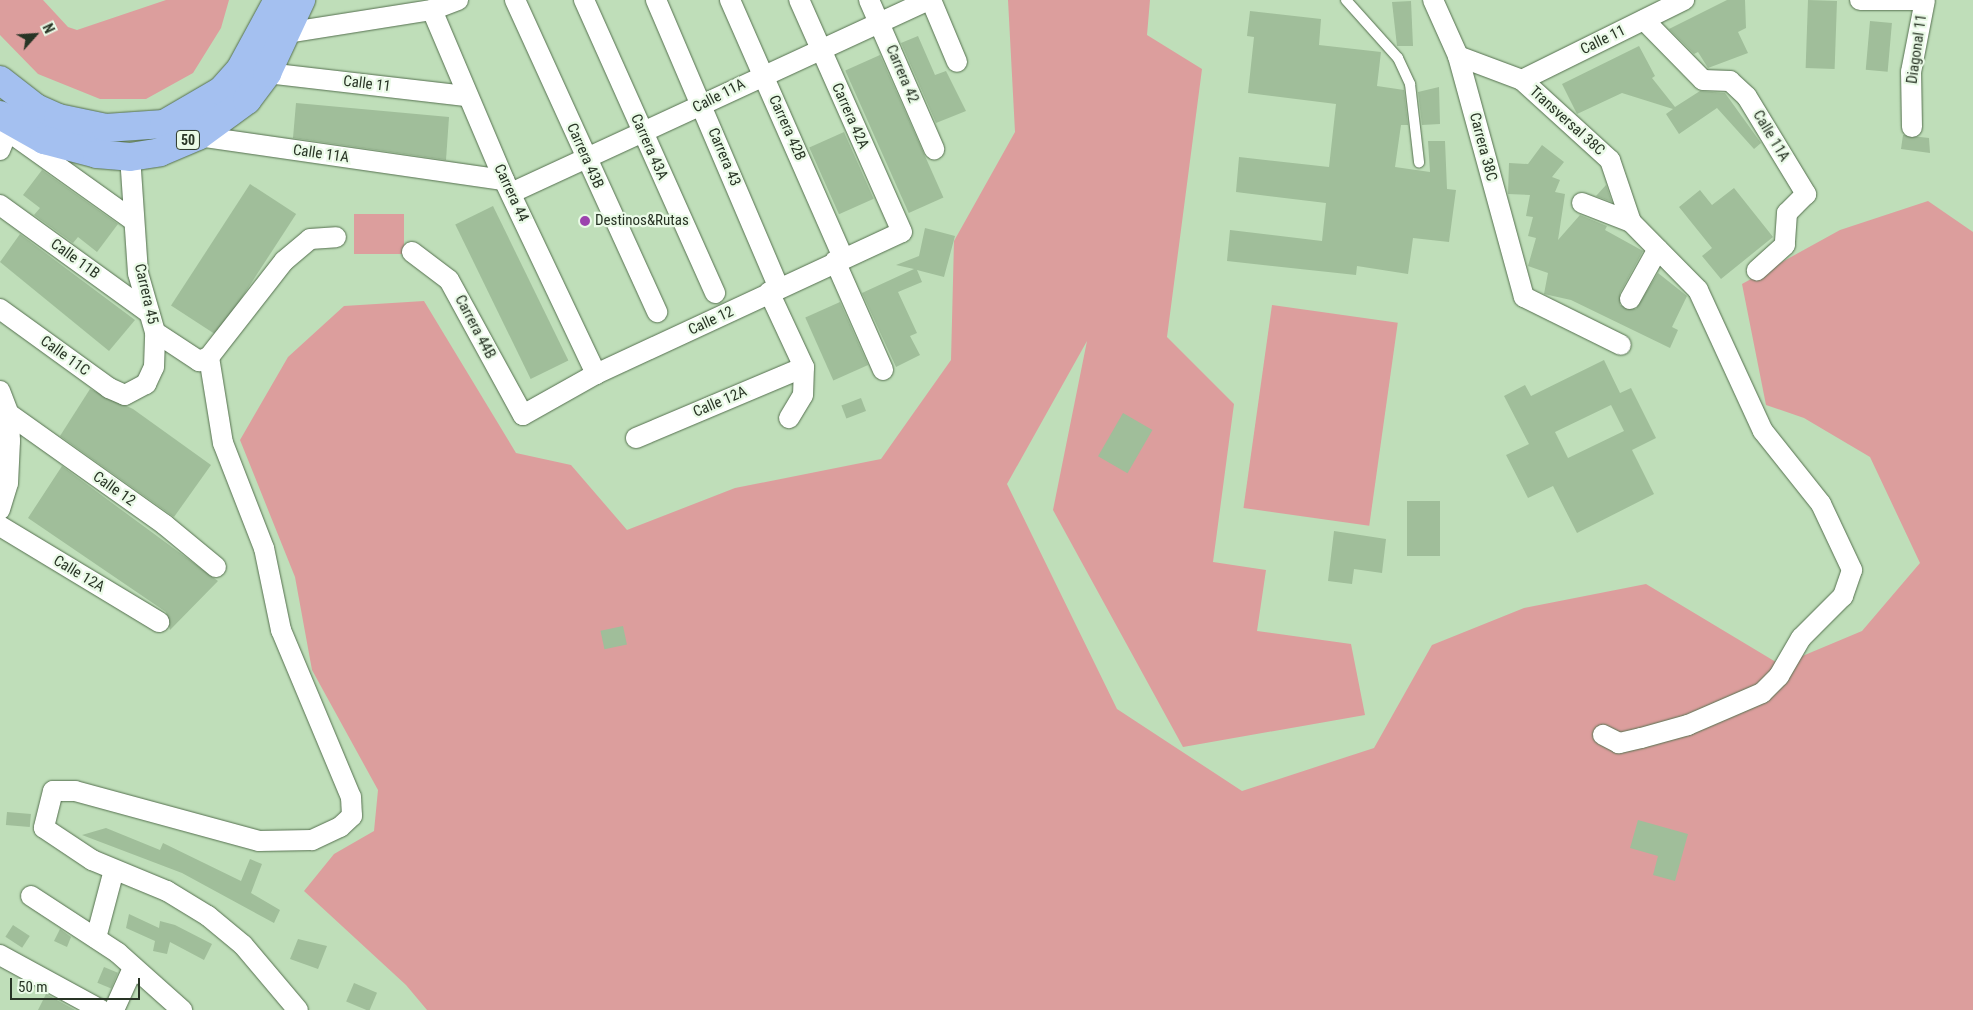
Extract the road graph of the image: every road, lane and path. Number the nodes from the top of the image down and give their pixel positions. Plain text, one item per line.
1 (278, 0) edge
2 (301, 0) edge
3 (458, 0) edge
4 (516, 0) edge
5 (584, 0) edge
6 (656, 0) edge
7 (730, 0) edge
8 (799, 0) edge
9 (870, 0) edge
10 (929, 0) edge
11 (1346, 0) edge
12 (1432, 0) edge
13 (1684, 0) edge
14 (1860, 0) edge
15 (1913, 0) edge
16 (1925, 0) edge
17 (432, 10) junction
18 (1644, 20) junction
19 (879, 22) junction
20 (286, 33) junction
21 (820, 47) junction
22 (1458, 56) junction
23 (957, 62) dead end
24 (267, 72) junction
25 (762, 74) junction
26 (0, 80) edge
27 (1522, 80) junction
28 (466, 96) junction
29 (703, 105) junction
30 (6, 124) edge
31 (1912, 127) dead end
32 (643, 133) junction
33 (198, 136) junction
34 (934, 148) dead end
35 (0, 150) edge
36 (130, 157) junction
37 (587, 160) junction
38 (1419, 162) dead end
39 (507, 186) junction
40 (1582, 203) dead end
41 (0, 205) edge
42 (134, 221) junction
43 (1631, 222) junction
44 (902, 232) joint
45 (336, 237) dead end
46 (1658, 249) junction
47 (412, 252) dead end
48 (839, 259) junction
49 (1757, 270) dead end
50 (774, 290) junction
51 (715, 293) dead end
52 (1630, 300) dead end
53 (0, 309) edge
54 (656, 312) dead end
55 (149, 313) junction
56 (155, 332) junction
57 (1621, 345) dead end
58 (209, 357) junction
59 (804, 367) junction
60 (883, 370) dead end
61 (596, 374) junction
62 (0, 391) edge
63 (134, 394) joint
64 (9, 414) junction
65 (523, 415) joint
66 (789, 418) dead end
67 (636, 438) dead end
68 (0, 510) edge
69 (0, 526) edge
70 (216, 567) dead end
71 (159, 622) dead end
72 (1603, 736) dead end
73 (114, 870) junction
74 (30, 896) dead end
75 (96, 938) junction
76 (0, 955) edge
77 (133, 968) junction
78 (101, 1010) edge
79 (114, 1010) edge
80 (182, 1010) edge
81 (298, 1010) edge

1 - 26 highway, 50
2 - 20 highway, 50
3 - 17 street
4 - 37 street, Carrera 43B
5 - 32 street, Carrera 43A
6 - 29 street, Carrera 43
7 - 25 street, Carrera 42B
8 - 21 street, Carrera 42A
9 - 19 street, Carrera 42
10 - 19 street, Calle 11A
10 - 23 street, Calle 11A
11 - 38 lane
12 - 22 street, Carrera 38C
13 - 18 street, Calle 11
14 - 15 street
16 - 31 street, Diagonal 11
17 - 20 street
17 - 28 street, Carrera 44
18 - 27 street, Calle 11
18 - 49 street, Calle 11A
19 - 21 street, Calle 11A
19 - 34 street, Carrera 42
20 - 24 highway, 50
21 - 25 street, Calle 11A
21 - 44 street, Carrera 42A
22 - 27 street, Transversal 38C
22 - 57 street, Carrera 38C
24 - 28 street, Calle 11
24 - 33 highway, 50
25 - 29 street, Calle 11A
25 - 48 street, Carrera 42B
27 - 43 street, Transversal 38C
28 - 39 street, Carrera 44
29 - 32 street, Calle 11A
29 - 50 street, Carrera 43
30 - 35 street
30 - 36 highway, 50
30 - 42 street
32 - 37 street, Calle 11A
32 - 51 street, Carrera 43A
33 - 36 highway, 50
33 - 39 street, Calle 11A
36 - 42 street, Carrera 45
37 - 39 street, Calle 11A
37 - 54 street, Carrera 43B
39 - 61 street, Carrera 44
40 - 43 street
41 - 55 street, Calle 11B
42 - 55 street, Carrera 45
43 - 46 street, Transversal 38C
44 - 48 street, Calle 12
45 - 58 street
46 - 52 street
46 - 72 street, Transversal 38C
47 - 65 street, Carrera 44B
48 - 50 street, Calle 12
48 - 60 street, Carrera 42B
50 - 59 street, Carrera 43
50 - 61 street, Calle 12
53 - 63 street, Calle 11C
55 - 56 street, Carrera 45
56 - 58 street
56 - 63 street, Carrera 45
58 - 73 street
59 - 66 street
59 - 67 street, Calle 12A
61 - 65 street, Calle 12
62 - 64 street
64 - 68 street
64 - 70 street, Calle 12
69 - 71 street, Calle 12A
73 - 75 street
73 - 81 street
74 - 75 street
75 - 77 street
76 - 78 street
77 - 79 street
77 - 80 street

